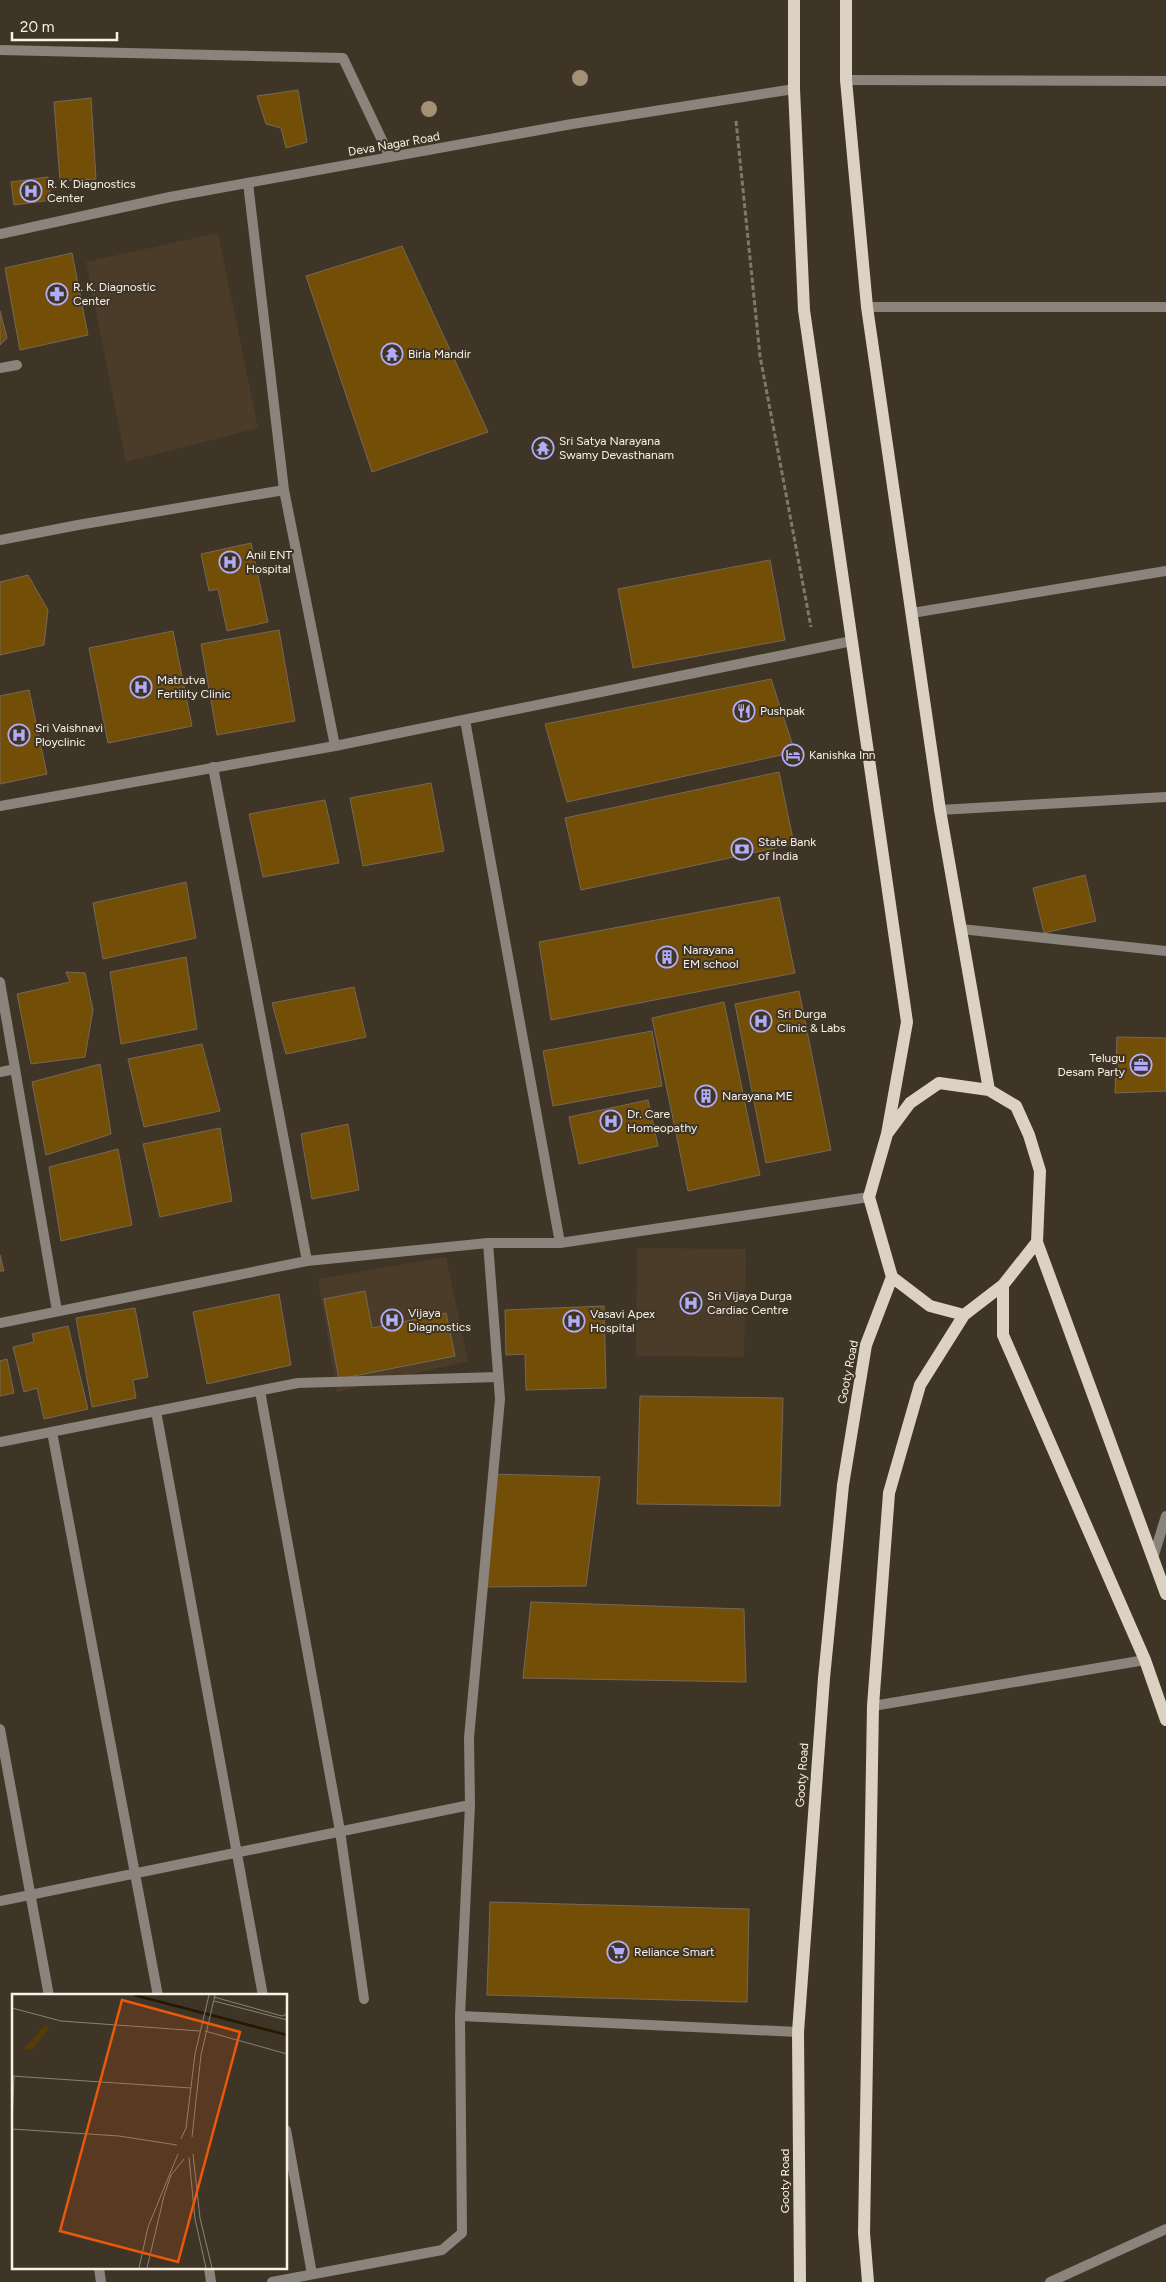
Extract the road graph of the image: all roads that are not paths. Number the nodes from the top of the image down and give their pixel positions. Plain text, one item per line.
1 (794, 0) edge
2 (846, 0) edge
3 (0, 50) edge
4 (846, 80) junction
5 (1166, 81) edge
6 (794, 88) junction
7 (390, 157) junction
8 (248, 183) junction
9 (0, 234) edge
10 (867, 307) junction
11 (1166, 307) edge
12 (17, 366) dead end
13 (0, 368) edge
14 (284, 490) junction
15 (0, 540) edge
16 (1166, 571) edge
17 (912, 613) junction
18 (852, 641) junction
19 (464, 720) junction
20 (335, 746) junction
21 (213, 768) junction
22 (1166, 797) edge
23 (0, 806) edge
24 (940, 810) junction
25 (961, 929) junction
26 (1166, 951) edge
27 (0, 982) edge
28 (15, 1069) junction
29 (0, 1072) edge
30 (989, 1090) junction
31 (887, 1134) junction
32 (869, 1197) junction
33 (1037, 1242) junction
34 (488, 1243) junction
35 (560, 1243) junction
36 (307, 1260) junction
37 (892, 1278) junction
38 (1003, 1285) junction
39 (57, 1311) junction
40 (964, 1315) junction
41 (0, 1323) edge
42 (498, 1377) junction
43 (260, 1391) junction
44 (156, 1411) junction
45 (52, 1432) junction
46 (0, 1442) edge
47 (1166, 1516) edge
48 (1153, 1558) junction
49 (1166, 1594) edge
50 (1145, 1660) junction
51 (873, 1706) junction
52 (1166, 1720) edge
53 (0, 1729) edge
54 (470, 1805) junction
55 (340, 1831) junction
56 (238, 1852) junction
57 (136, 1873) junction
58 (30, 1895) junction
59 (0, 1901) edge
60 (49, 1994) edge
61 (158, 1994) edge
62 (263, 1994) edge
63 (364, 1999) dead end
64 (460, 2016) junction
65 (798, 2032) junction
66 (288, 2141) edge
67 (1166, 2229) edge
68 (312, 2274) junction
69 (272, 2282) edge
70 (800, 2282) edge
71 (868, 2282) edge
72 (1050, 2282) edge

1 - 6 main road
2 - 4 main road
3 - 7 street
4 - 5 street
4 - 10 main road
6 - 7 street, Deva Nagar Road
6 - 18 main road
7 - 8 street, Deva Nagar Road
8 - 9 street, Deva Nagar Road
8 - 14 street
10 - 11 street
10 - 17 main road
12 - 13 street
14 - 15 street
14 - 20 street
16 - 17 street
17 - 24 main road
18 - 19 street
18 - 31 main road
19 - 20 street
19 - 35 street
20 - 21 street
21 - 23 street
21 - 36 street
22 - 24 street
24 - 25 main road
25 - 26 street
25 - 30 main road
27 - 28 street
28 - 29 street
28 - 39 street
30 - 31 main road
30 - 33 main road
31 - 32 main road
32 - 35 street
32 - 37 main road
33 - 38 main road
33 - 48 main road
34 - 35 street
34 - 36 street
34 - 42 street
36 - 39 street
37 - 40 main road
37 - 65 main road, Gooty Road
38 - 40 main road
38 - 50 main road
39 - 41 street
40 - 51 main road
42 - 43 street
42 - 54 street
43 - 44 street
43 - 55 street
44 - 45 street
44 - 56 street
45 - 46 street
45 - 57 street
47 - 48 street
48 - 49 main road
50 - 51 street
50 - 52 main road
51 - 71 main road
53 - 58 street
54 - 55 street
54 - 64 street
55 - 56 street
55 - 63 street
56 - 57 street
56 - 62 street
57 - 58 street
57 - 61 street
58 - 59 street
58 - 60 street
64 - 65 street
64 - 68 street
65 - 70 main road, Gooty Road
66 - 68 street
67 - 72 street
68 - 69 street

